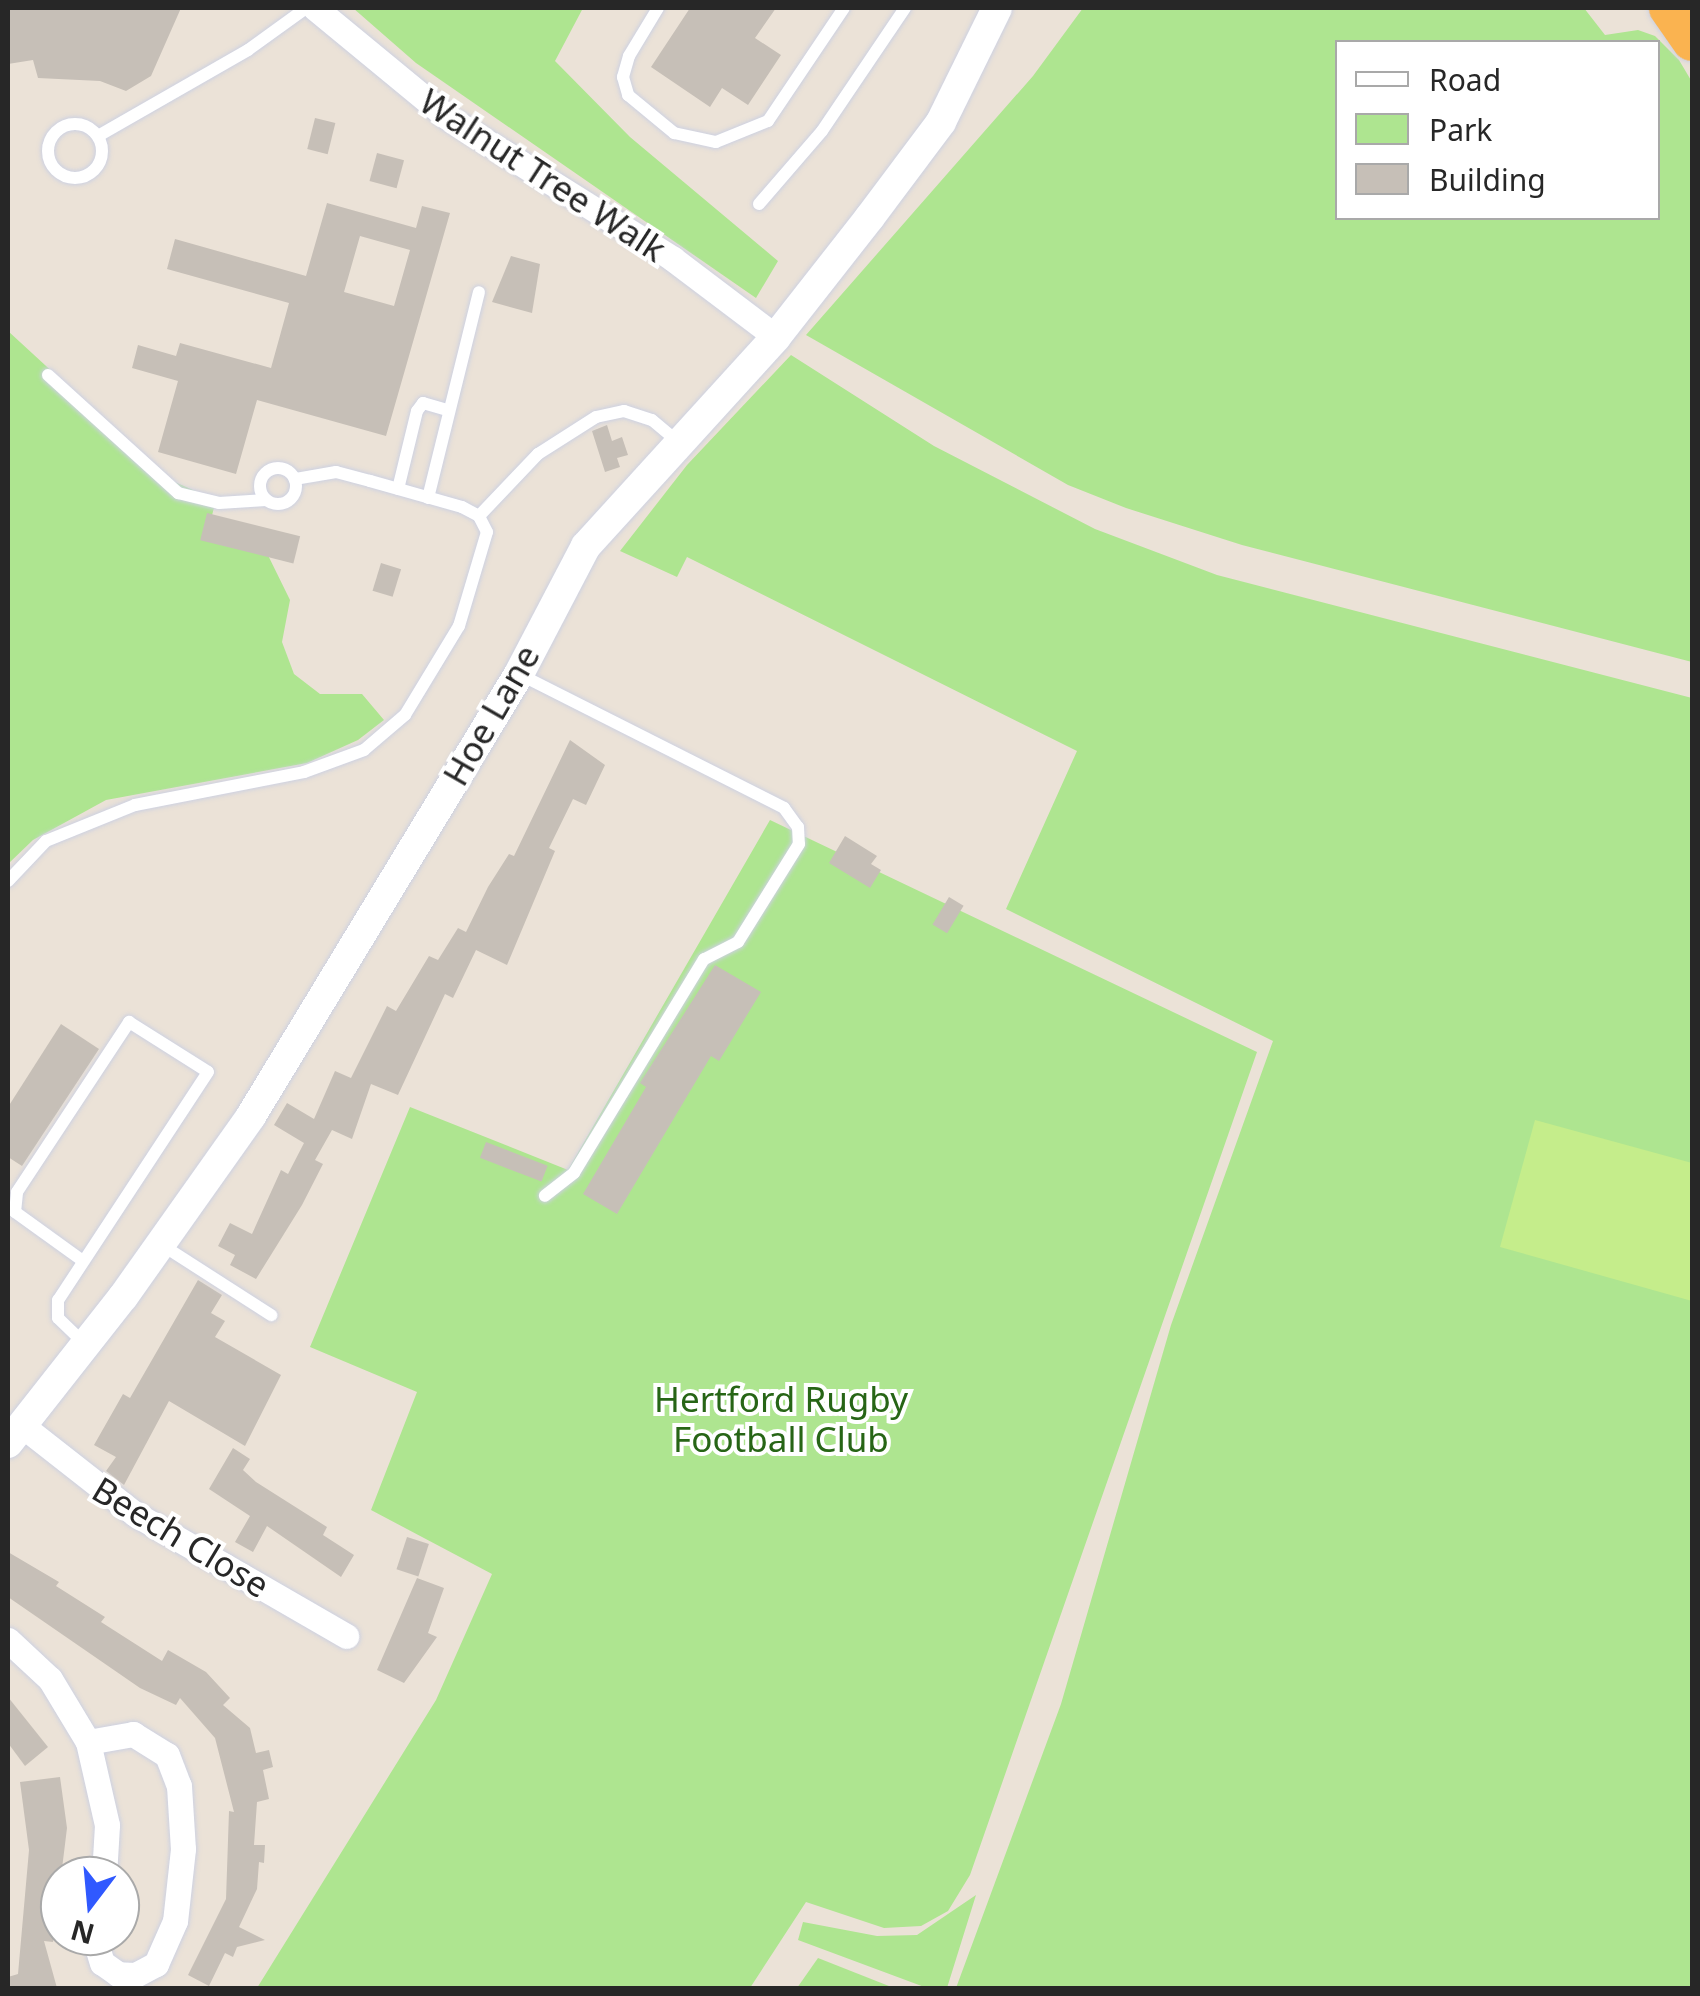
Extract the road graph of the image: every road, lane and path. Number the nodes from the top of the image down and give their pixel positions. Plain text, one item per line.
1 (306, 8) edge
2 (315, 8) edge
3 (658, 8) edge
4 (844, 8) edge
5 (904, 8) edge
6 (997, 8) edge
7 (1669, 8) edge
8 (1692, 40) edge
9 (98, 136) junction
10 (760, 204) dead end
11 (479, 292) dead end
12 (776, 337) junction
13 (48, 375) dead end
14 (448, 410) junction
15 (678, 443) junction
16 (295, 479) junction
17 (398, 489) junction
18 (428, 498) junction
19 (266, 500) junction
20 (479, 516) junction
21 (519, 674) junction
22 (8, 881) edge
23 (545, 1196) dead end
24 (162, 1244) junction
25 (83, 1261) junction
26 (272, 1315) dead end
27 (87, 1346) junction
28 (13, 1434) edge
29 (346, 1636) dead end
30 (8, 1640) edge
31 (88, 1742) junction
32 (105, 1856) edge
33 (100, 1956) edge

1 - 9 lane
2 - 12 street, Walnut Tree Walk
3 - 4 lane
5 - 10 lane
6 - 12 street, Hoe Lane
7 - 8 highway
9 - 9 lane
11 - 14 lane
12 - 15 street, Hoe Lane
13 - 19 lane
14 - 17 lane
14 - 18 lane
15 - 20 lane
15 - 21 street, Hoe Lane
16 - 17 lane
16 - 19 lane
16 - 19 lane
17 - 18 lane
18 - 20 lane
20 - 22 lane
21 - 23 lane
21 - 24 street, Hoe Lane
24 - 26 lane
24 - 27 street, Hoe Lane
25 - 25 lane
25 - 27 lane
27 - 28 street, Hoe Lane
28 - 29 street, Beech Close
30 - 31 street
31 - 32 street
31 - 33 street

